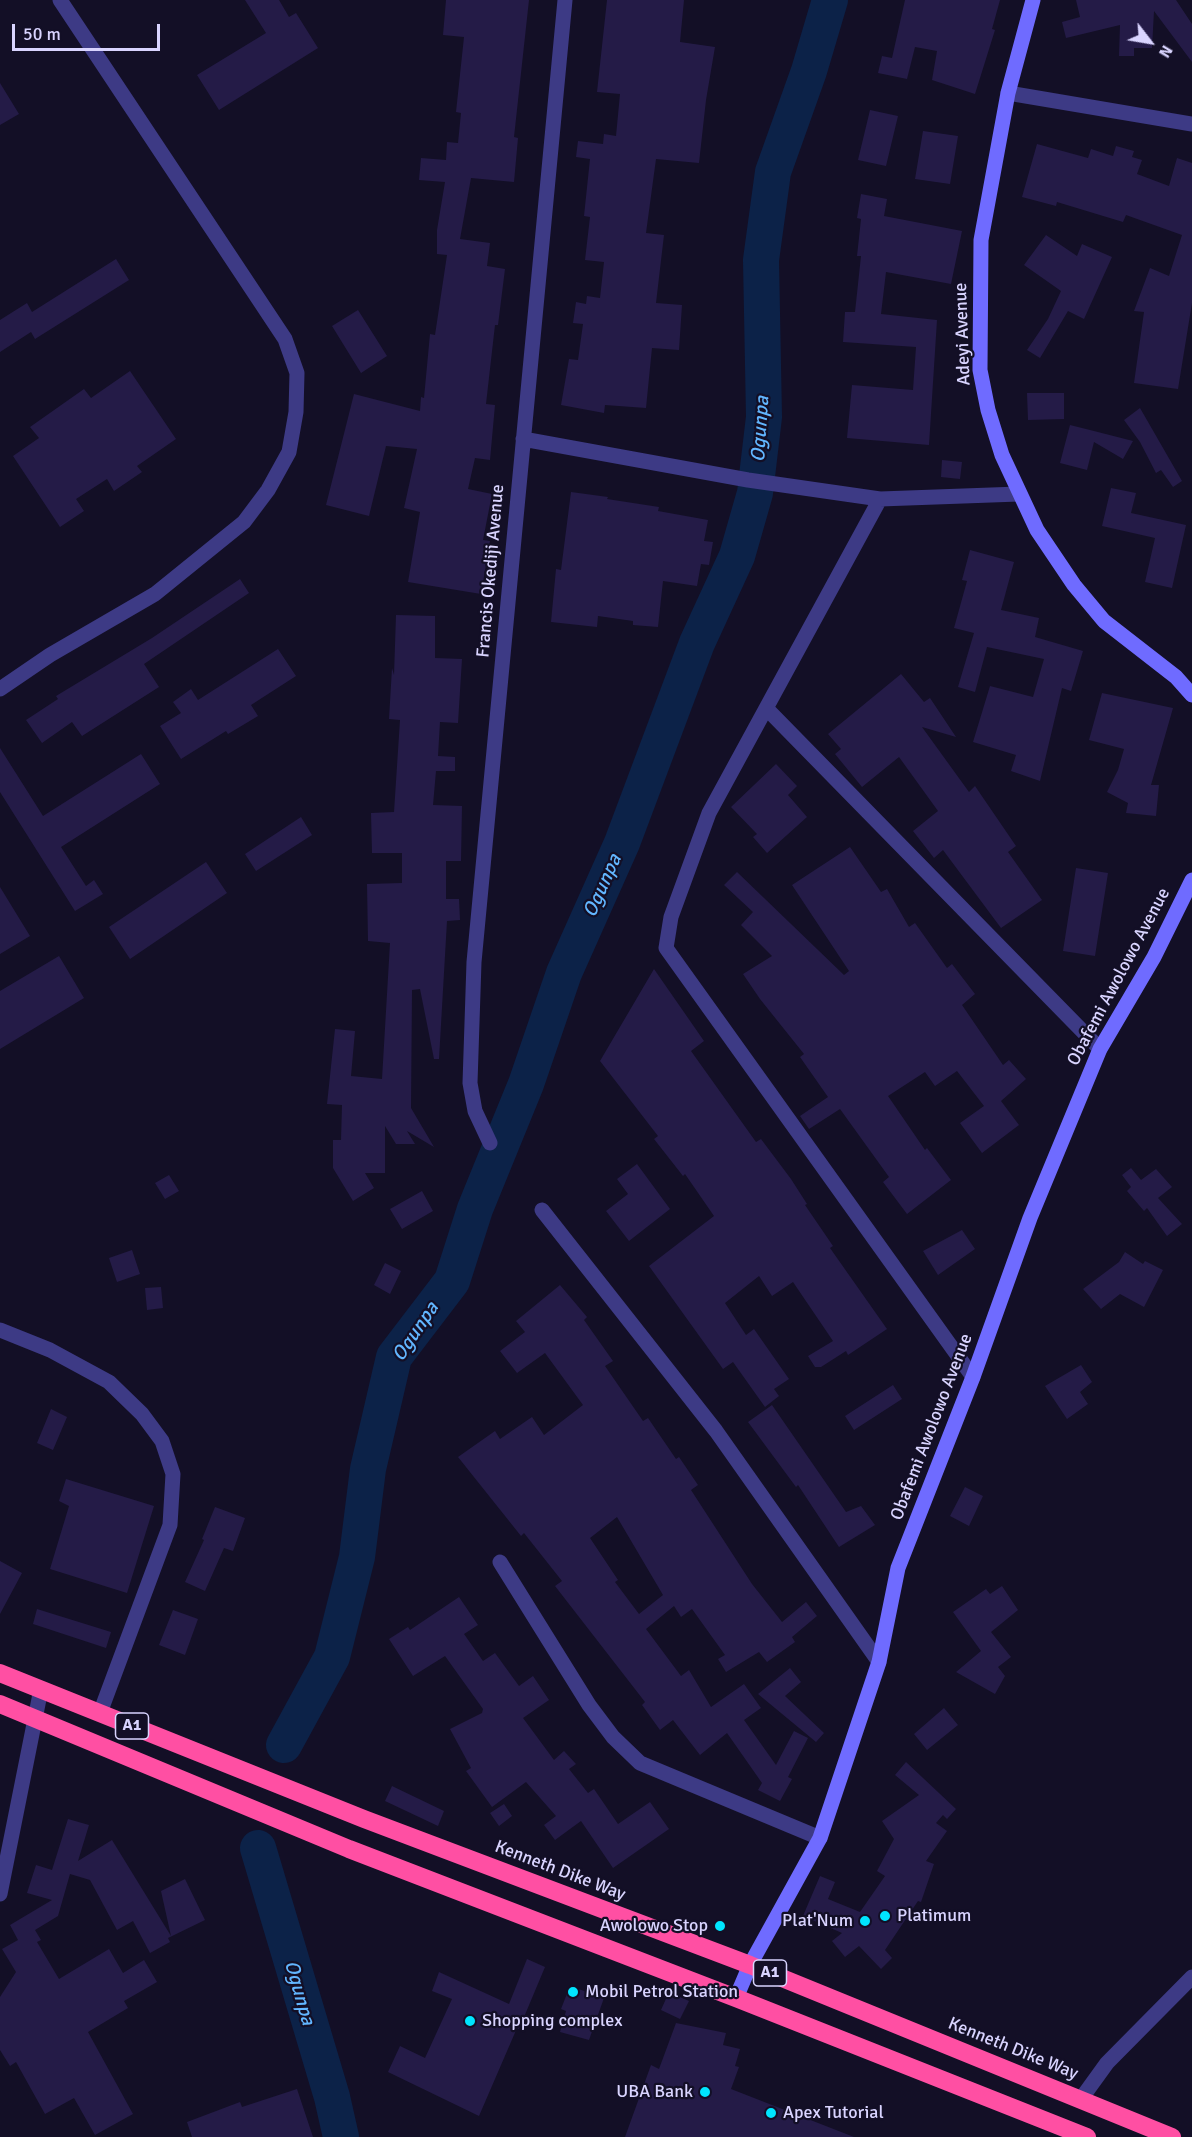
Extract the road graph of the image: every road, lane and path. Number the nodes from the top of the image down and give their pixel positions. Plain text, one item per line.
1 (60, 0) edge
2 (565, 0) edge
3 (1033, 0) edge
4 (1008, 93) junction
5 (1192, 124) edge
6 (523, 439) junction
7 (1019, 494) junction
8 (880, 499) junction
9 (1176, 677) junction
10 (1192, 683) edge
11 (0, 689) edge
12 (1192, 695) edge
13 (767, 709) junction
14 (1192, 880) edge
15 (1100, 1049) junction
16 (490, 1143) dead end
17 (542, 1210) dead end
18 (0, 1330) edge
19 (973, 1377) junction
20 (500, 1562) dead end
21 (879, 1662) junction
22 (0, 1673) edge
23 (41, 1689) junction
24 (0, 1704) edge
25 (100, 1713) junction
26 (34, 1717) junction
27 (820, 1838) junction
28 (0, 1894) edge
29 (750, 1965) junction
30 (1192, 1977) edge
31 (736, 1998) junction
32 (1081, 2099) junction
33 (1087, 2137) edge
34 (1172, 2137) edge

1 - 11 street
2 - 6 street, Francis Okediji Avenue
3 - 4 main road, Adeyi Avenue
4 - 5 street
4 - 7 main road, Adeyi Avenue
6 - 8 street
6 - 16 street, Francis Okediji Avenue
7 - 8 street
7 - 9 main road, Adeyi Avenue
8 - 13 street
9 - 10 main road, Adeyi Avenue
9 - 12 main road, Adeyi Avenue
13 - 15 street
13 - 19 street
14 - 15 main road, Obafemi Awolowo Avenue
15 - 19 main road, Obafemi Awolowo Avenue
17 - 21 street
18 - 25 street
19 - 21 main road, Obafemi Awolowo Avenue
20 - 27 street
21 - 27 main road, Obafemi Awolowo Avenue
22 - 23 highway, Kenneth Dike Way / A1
23 - 25 highway, Kenneth Dike Way / A1
23 - 26 street
24 - 26 highway, A1
25 - 29 highway, Kenneth Dike Way / A1
26 - 28 street
26 - 31 highway, A1
27 - 29 main road, Obafemi Awolowo Avenue
29 - 31 main road, Obafemi Awolowo Avenue
29 - 32 highway, Kenneth Dike Way / A1
30 - 32 street
31 - 33 highway, A1
32 - 34 highway, Kenneth Dike Way / A1

